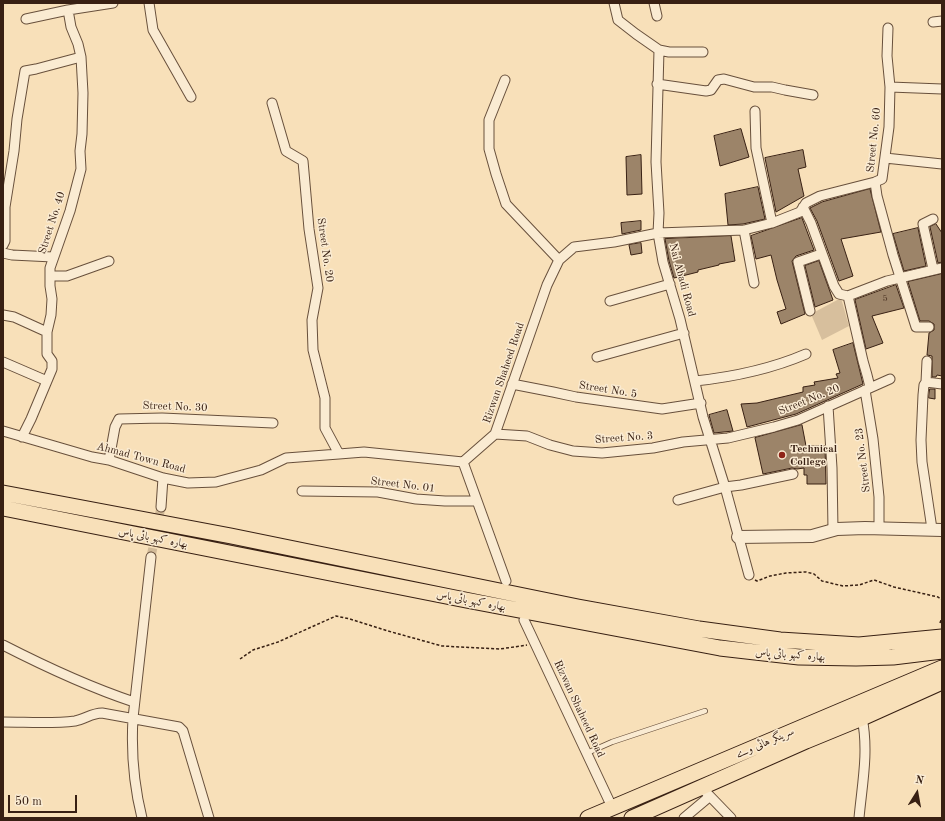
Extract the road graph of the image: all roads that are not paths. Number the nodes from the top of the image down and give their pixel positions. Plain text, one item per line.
1 (113, 3) edge
2 (149, 3) edge
3 (614, 3) edge
4 (654, 3) edge
5 (68, 10) junction
6 (657, 16) dead end
7 (26, 19) dead end
8 (888, 28) dead end
9 (659, 50) junction
10 (703, 52) dead end
11 (81, 57) junction
12 (505, 80) dead end
13 (658, 84) junction
14 (890, 87) junction
15 (942, 89) edge
16 (814, 95) dead end
17 (191, 97) dead end
18 (272, 104) dead end
19 (755, 111) dead end
20 (885, 158) junction
21 (942, 164) edge
22 (875, 182) junction
23 (803, 207) junction
24 (933, 219) dead end
25 (772, 223) junction
26 (744, 230) junction
27 (658, 233) junction
28 (3, 245) edge
29 (3, 253) edge
30 (821, 254) junction
31 (53, 257) junction
32 (559, 260) junction
33 (109, 261) dead end
34 (938, 269) edge
35 (50, 276) junction
36 (900, 278) junction
37 (754, 283) dead end
38 (670, 284) junction
39 (848, 296) junction
40 (610, 301) dead end
41 (810, 311) dead end
42 (3, 315) edge
43 (929, 327) dead end
44 (48, 332) junction
45 (684, 333) junction
46 (806, 354) dead end
47 (596, 357) dead end
48 (927, 361) dead end
49 (3, 362) edge
50 (890, 379) dead end
51 (47, 381) junction
52 (695, 382) junction
53 (926, 382) junction
54 (512, 384) junction
55 (942, 384) edge
56 (867, 389) junction
57 (701, 403) junction
58 (828, 406) junction
59 (273, 423) dead end
60 (3, 431) edge
61 (495, 434) junction
62 (22, 437) junction
63 (710, 440) junction
64 (339, 454) junction
65 (109, 460) junction
66 (463, 462) junction
67 (793, 474) dead end
68 (163, 478) junction
69 (725, 487) junction
70 (302, 491) dead end
71 (3, 493) edge
72 (678, 500) dead end
73 (477, 501) junction
74 (161, 507) tunnel mouth
75 (3, 508) edge
76 (879, 528) junction
77 (833, 530) junction
78 (937, 530) edge
79 (738, 537) junction
80 (151, 557) tunnel mouth
81 (750, 575) road end
82 (506, 581) dead end
83 (524, 620) dead end
84 (938, 633) edge
85 (3, 645) edge
86 (942, 651) edge
87 (942, 668) edge
88 (942, 682) edge
89 (134, 702) junction
90 (705, 711) dead end
91 (133, 718) junction
92 (862, 718) junction
93 (3, 722) edge
94 (587, 753) junction
95 (705, 792) junction
96 (631, 800) junction
97 (612, 807) junction
98 (635, 817) edge
99 (142, 818) edge
100 (209, 818) edge
101 (588, 818) edge
102 (684, 818) edge
103 (731, 818) edge
104 (859, 818) edge

1 - 5 street
2 - 17 street
3 - 9 street
4 - 6 street
5 - 7 street
5 - 11 street, Street No. 40
8 - 14 street, Street No. 60
9 - 10 street
9 - 13 street, Nai Abadi Road
11 - 28 street
11 - 31 street, Street No. 40
12 - 32 street
13 - 16 street
13 - 27 street, Nai Abadi Road
14 - 15 street
14 - 20 street, Street No. 60
18 - 64 street, Street No. 20
19 - 25 street
20 - 21 street
20 - 22 street, Street No. 60
22 - 23 street, Street No. 60
22 - 36 street
23 - 25 street, Street No. 60
23 - 30 street
24 - 34 street
25 - 26 street, Street No. 60
26 - 27 street, Street No. 60
26 - 37 street
27 - 32 street, Rizwan Shaheed Road
27 - 38 street, Nai Abadi Road
29 - 31 street
30 - 39 street
30 - 41 street
31 - 35 street, Street No. 40
32 - 54 street, Rizwan Shaheed Road
33 - 35 street
34 - 36 street
35 - 44 street, Street No. 40
36 - 39 street
36 - 43 street
38 - 40 street
38 - 45 street, Nai Abadi Road
39 - 56 street, Street No. 23
42 - 44 street
44 - 51 street, Street No. 40
45 - 47 street
45 - 52 street, Nai Abadi Road
46 - 52 street
48 - 53 street
49 - 51 street
50 - 56 street, Street No. 20
51 - 62 street, Street No. 40
52 - 57 street, Nai Abadi Road
53 - 55 street
53 - 78 street
54 - 57 street, Street No. 5
54 - 61 street, Rizwan Shaheed Road
56 - 58 street, Street No. 20
56 - 76 street, Street No. 23
57 - 63 street, Nai Abadi Road
58 - 63 street, Street No. 20
58 - 77 street
59 - 65 street, Street No. 30
60 - 62 street, Ahmad Town Road
61 - 63 street, Street No. 3
61 - 66 street, Rizwan Shaheed Road
62 - 65 street, Ahmad Town Road
63 - 69 street, Nai Abadi Road
64 - 66 street, Ahmad Town Road
64 - 68 street, Ahmad Town Road
65 - 68 street, Ahmad Town Road
66 - 73 street
67 - 69 street
68 - 74 street
69 - 72 street
69 - 79 street, Nai Abadi Road
70 - 73 street, Street No. 01
71 - 84 highway, بھارہ کہو بائی پاس
73 - 82 street
75 - 86 highway, بھارہ کہو بائی پاس
76 - 77 street
76 - 78 street
77 - 79 street
79 - 81 street, Nai Abadi Road
80 - 89 street
83 - 94 street, Rizwan Shaheed Road
85 - 89 street
87 - 96 highway, سرینگر ہائی وے
88 - 92 highway, سرینگر ہائی وے
89 - 91 street
90 - 94 lane
91 - 93 street
91 - 99 street
91 - 100 street
92 - 95 highway, سرینگر ہائی وے
92 - 104 street
94 - 97 street, Rizwan Shaheed Road
95 - 98 highway, سرینگر ہائی وے
95 - 102 street
95 - 103 street
96 - 97 highway, سرینگر ہائی وے
96 - 98 highway
97 - 101 highway, سرینگر ہائی وے

